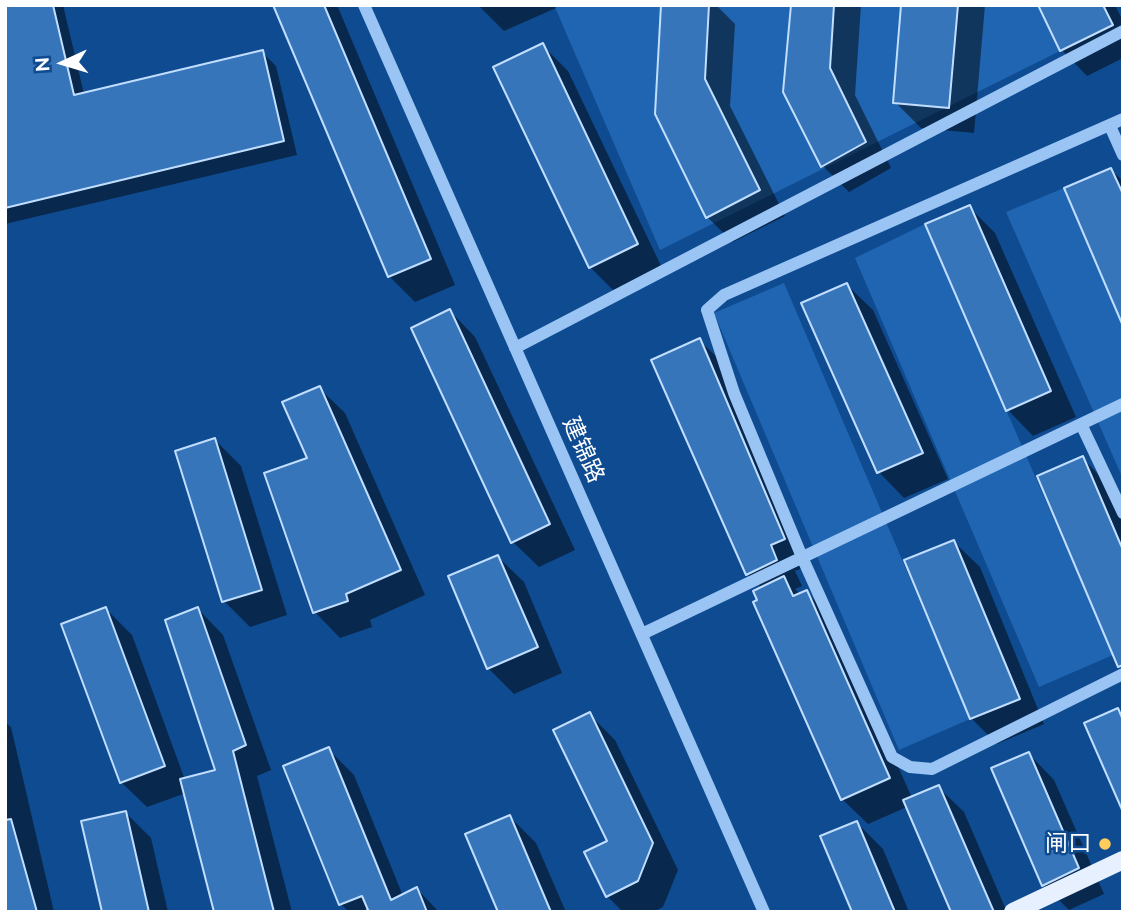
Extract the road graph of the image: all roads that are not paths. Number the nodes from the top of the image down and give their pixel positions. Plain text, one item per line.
1 (364, 5) edge
2 (1123, 31) edge
3 (1123, 120) edge
4 (1110, 127) junction
5 (1123, 155) edge
6 (515, 348) junction
7 (1123, 404) edge
8 (1081, 424) junction
9 (1123, 513) edge
10 (802, 557) junction
11 (642, 634) junction
12 (1123, 674) edge
13 (1123, 860) edge
14 (764, 912) edge
15 (1013, 912) edge

1 - 6 street, 建锦路
2 - 6 street
3 - 4 street
4 - 5 street
4 - 10 street
6 - 11 street, 建锦路
7 - 8 street
8 - 9 street
8 - 10 street
10 - 11 street
10 - 12 street
11 - 14 street, 建锦路
13 - 15 main road

